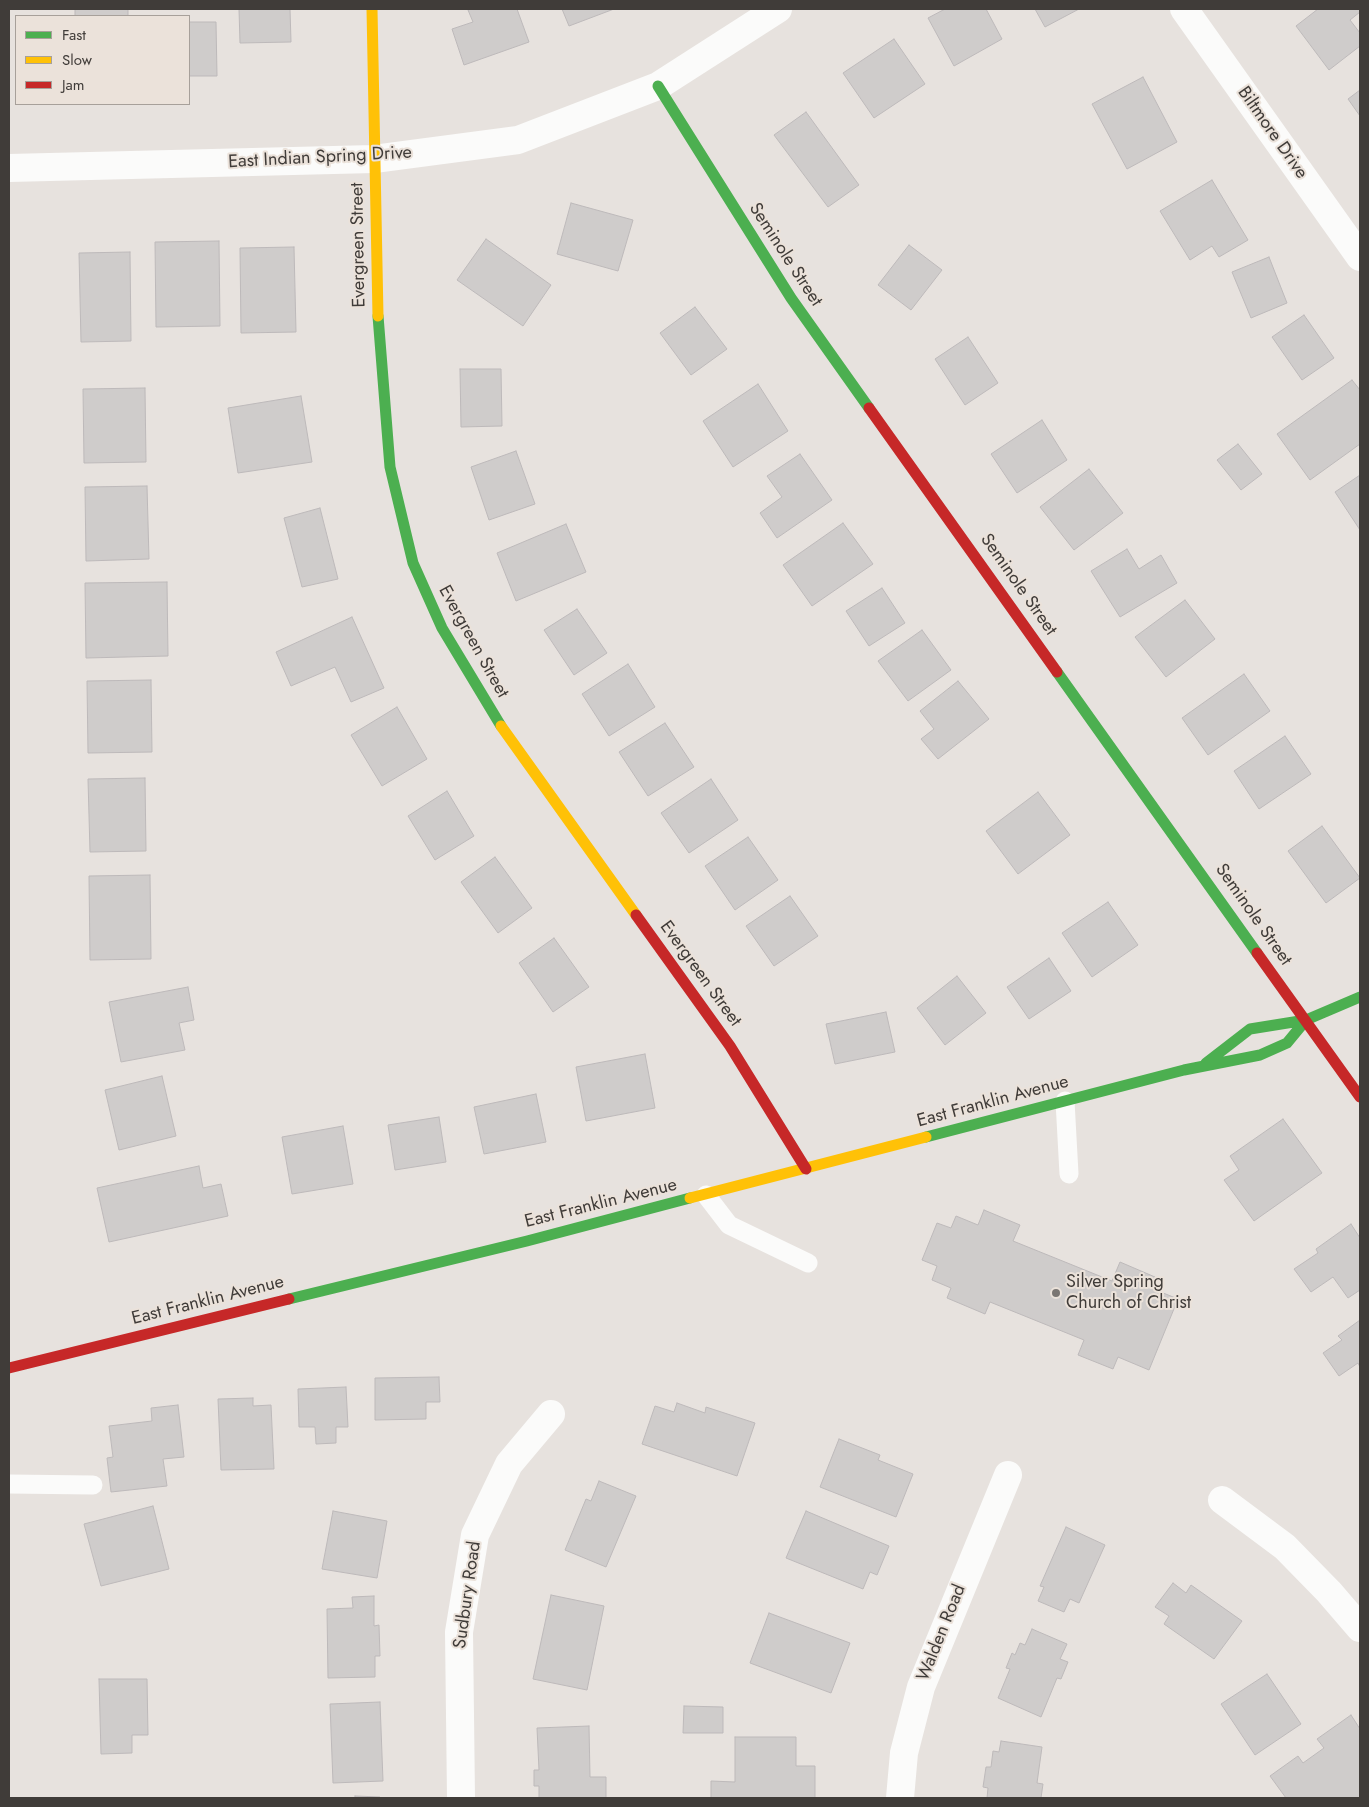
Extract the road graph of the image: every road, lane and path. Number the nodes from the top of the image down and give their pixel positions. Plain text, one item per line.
1 (372, 9) edge
2 (778, 9) edge
3 (1184, 9) edge
4 (658, 86) junction
5 (374, 159) junction
6 (9, 168) edge
7 (1360, 257) edge
8 (1360, 997) edge
9 (1306, 1020) junction
10 (1201, 1067) junction
11 (1360, 1098) edge
12 (1065, 1101) junction
13 (806, 1169) junction
14 (1069, 1174) dead end
15 (706, 1195) junction
16 (808, 1263) dead end
17 (9, 1368) edge
18 (551, 1414) dead end
19 (1008, 1475) dead end
20 (9, 1484) edge
21 (93, 1485) dead end
22 (1222, 1500) dead end
23 (1360, 1628) edge
24 (461, 1798) edge
25 (900, 1798) edge

1 - 5 street, Evergreen Street
2 - 4 street, East Indian Spring Drive
3 - 7 street, Biltmore Drive
4 - 5 street, East Indian Spring Drive
4 - 9 street, Seminole Street
5 - 6 street, East Indian Spring Drive
5 - 13 street, Evergreen Street
8 - 9 street, East Franklin Avenue
9 - 10 street, East Franklin Avenue
9 - 10 street, East Franklin Avenue
9 - 11 street, Seminole Street
10 - 12 street, East Franklin Avenue
12 - 13 street, East Franklin Avenue
12 - 14 lane
13 - 15 street, East Franklin Avenue
15 - 16 lane
15 - 17 street, East Franklin Avenue
18 - 24 street, Sudbury Road
19 - 25 street, Walden Road
20 - 21 lane
22 - 23 street

